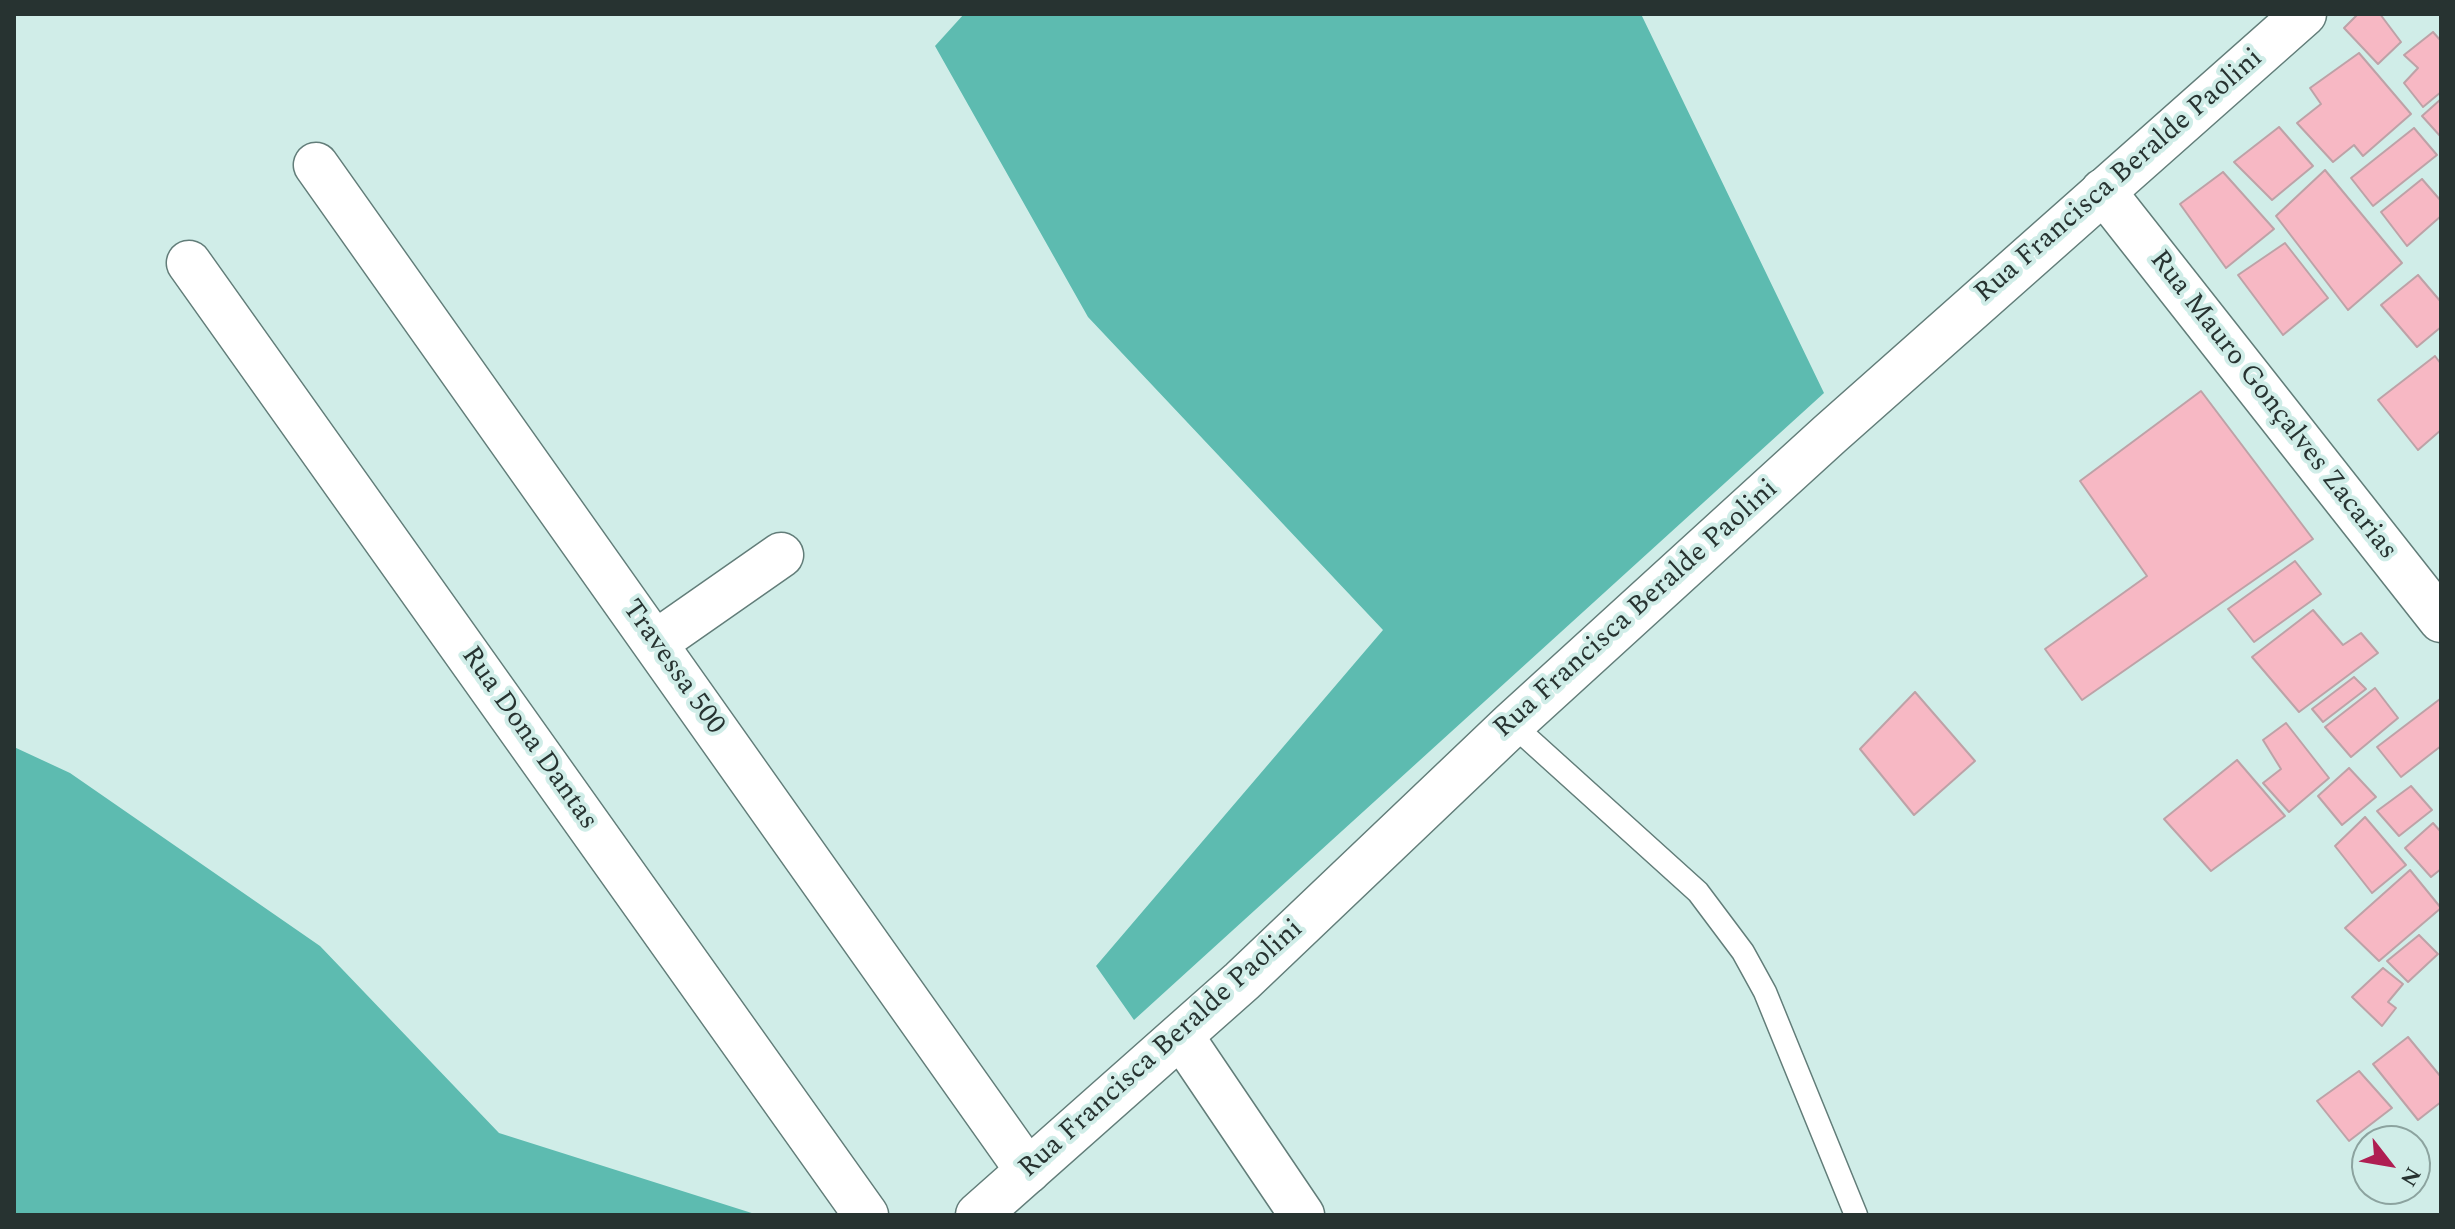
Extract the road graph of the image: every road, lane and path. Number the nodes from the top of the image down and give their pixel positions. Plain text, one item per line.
1 (2304, 14) edge
2 (316, 165) dead end
3 (2103, 191) junction
4 (189, 263) dead end
5 (781, 555) dead end
6 (2441, 620) edge
7 (655, 643) junction
8 (1512, 724) junction
9 (1181, 1036) junction
10 (1028, 1171) junction
11 (866, 1215) edge
12 (978, 1215) edge
13 (1302, 1215) edge
14 (1856, 1215) edge

1 - 3 street, Rua Francisca Beralde Paolini
2 - 7 street, Travessa 500
3 - 6 street, Rua Mauro Gonçalves Zacarias
3 - 8 street, Rua Francisca Beralde Paolini
4 - 11 street, Rua Dona Dantas
5 - 7 street
7 - 10 street, Travessa 500
8 - 9 street, Rua Francisca Beralde Paolini
8 - 14 lane
9 - 10 street, Rua Francisca Beralde Paolini
9 - 13 street
10 - 12 street, Rua Francisca Beralde Paolini

